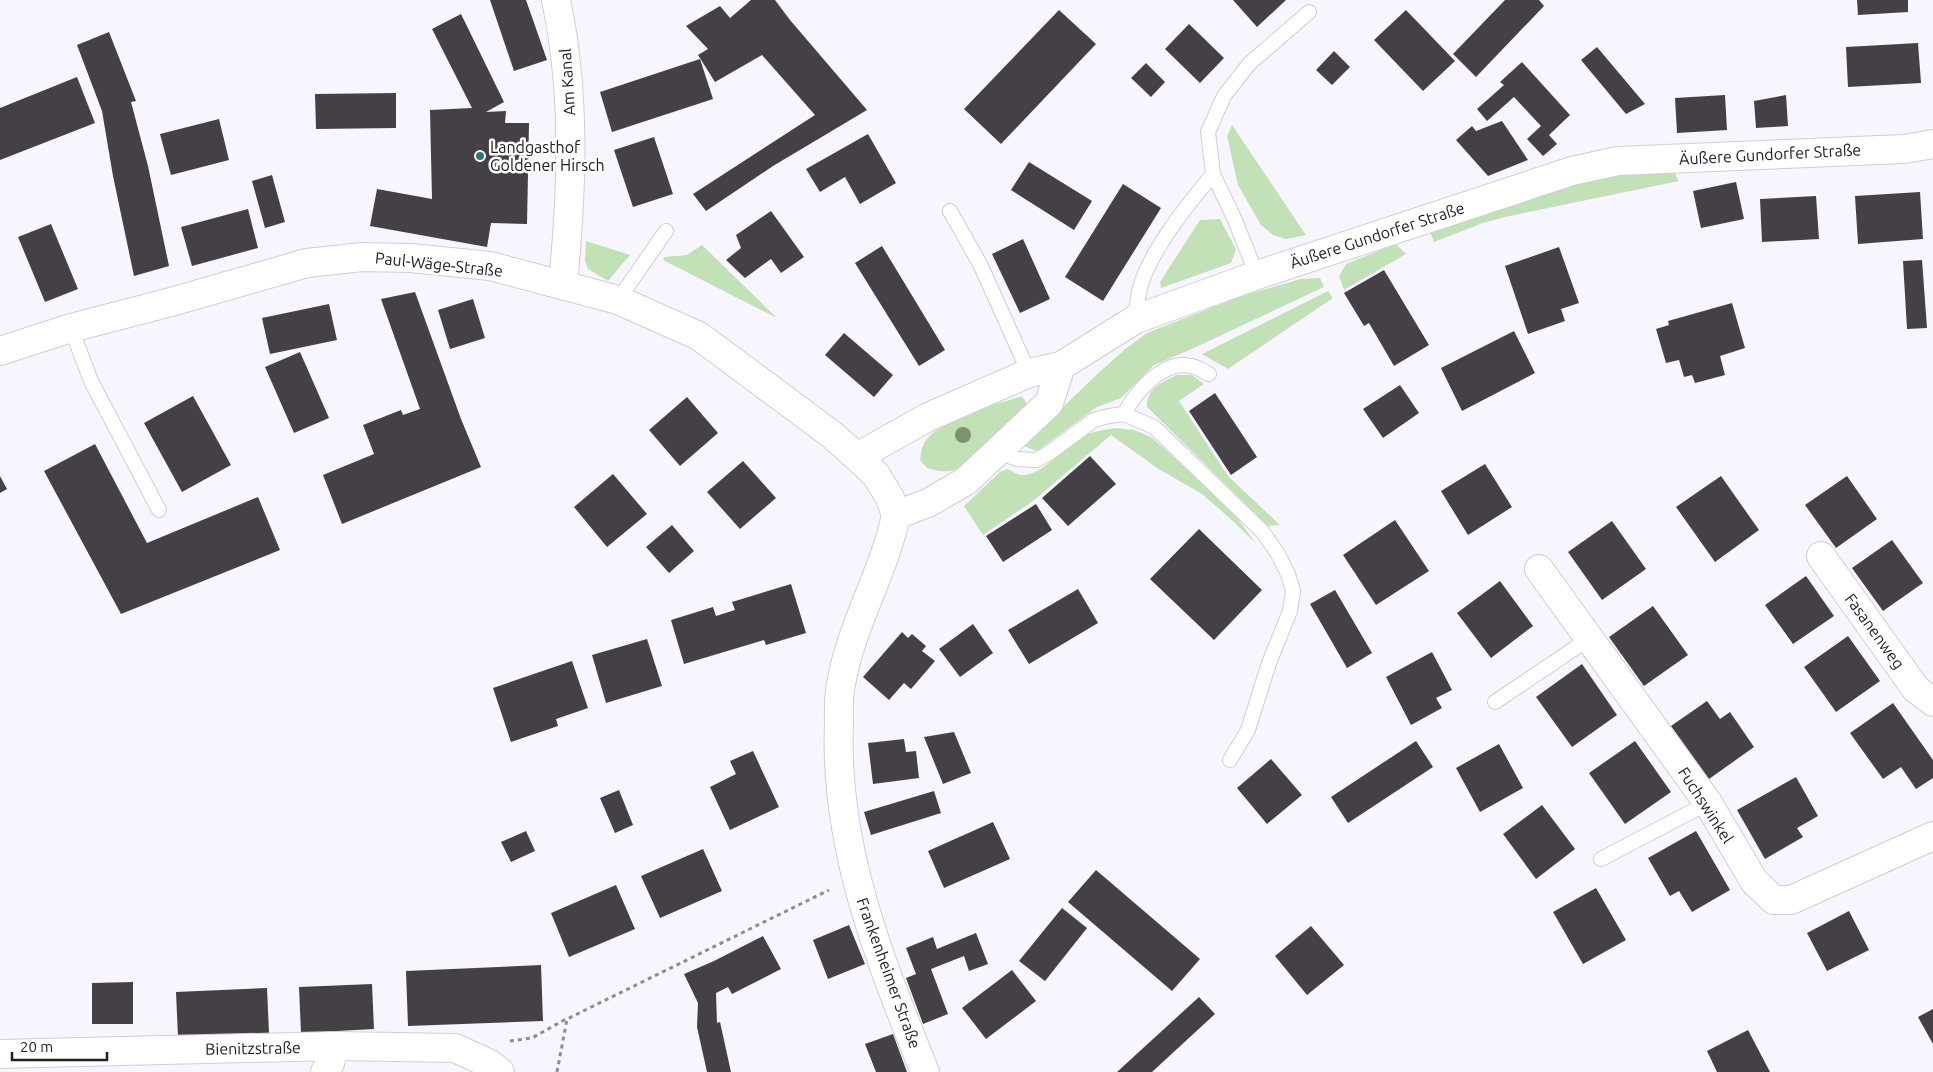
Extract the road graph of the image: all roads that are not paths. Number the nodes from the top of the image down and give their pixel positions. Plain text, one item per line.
1 (556, 0) edge
2 (1309, 12) dead end
3 (1933, 144) edge
4 (1214, 174) junction
5 (950, 211) dead end
6 (666, 231) dead end
7 (1257, 275) junction
8 (563, 284) junction
9 (618, 300) junction
10 (1136, 319) junction
11 (71, 328) junction
12 (0, 351) edge
13 (1061, 366) junction
14 (1030, 373) junction
15 (1209, 374) dead end
16 (1124, 414) junction
17 (997, 452) junction
18 (857, 456) junction
19 (159, 510) dead end
20 (896, 515) junction
21 (1821, 556) dead end
22 (1539, 568) dead end
23 (1590, 638) junction
24 (1495, 702) dead end
25 (1933, 702) edge
26 (1230, 760) dead end
27 (1708, 803) junction
28 (1933, 836) edge
29 (1601, 859) dead end
30 (334, 1046) junction
31 (0, 1054) edge
32 (326, 1072) edge
33 (500, 1072) edge
34 (926, 1072) edge

1 - 8 street, Am Kanal
2 - 4 lane
3 - 7 street, Äußere Gundorfer Straße
4 - 7 lane
4 - 10 lane
5 - 14 lane
6 - 9 lane
7 - 10 street, Äußere Gundorfer Straße
8 - 9 street, Paul-Wäge-Straße
8 - 11 street, Paul-Wäge-Straße
9 - 18 street, Paul-Wäge-Straße
10 - 13 street, Äußere Gundorfer Straße
11 - 12 street, Paul-Wäge-Straße
11 - 19 lane
13 - 14 street, Äußere Gundorfer Straße
13 - 17 street
14 - 18 street, Äußere Gundorfer Straße
15 - 16 lane
16 - 17 lane
16 - 26 lane
17 - 20 street
18 - 20 street, Paul-Wäge-Straße
20 - 34 street, Frankenheimer Straße
21 - 25 street, Fasanenweg
22 - 23 street, Fuchswinkel
23 - 24 lane
23 - 27 street, Fuchswinkel
27 - 28 street, Fuchswinkel
27 - 29 lane
30 - 31 street, Bienitzstraße
30 - 32 street
30 - 33 street, Bienitzstraße

